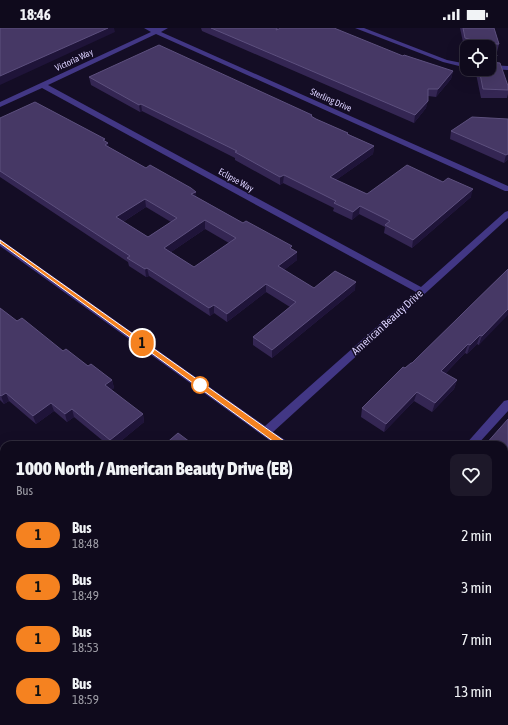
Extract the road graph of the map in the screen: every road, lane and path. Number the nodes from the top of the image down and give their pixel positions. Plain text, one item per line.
1 (148, 28) edge
2 (165, 28) edge
3 (358, 28) edge
4 (157, 32) junction
5 (460, 64) edge
6 (496, 67) edge
7 (508, 68) edge
8 (42, 86) junction
9 (0, 105) edge
10 (508, 189) edge
11 (508, 214) edge
12 (0, 242) edge
13 (421, 291) junction
14 (506, 409) edge
15 (266, 432) junction
16 (278, 441) edge
17 (474, 441) edge

1 - 4 street, Sterling Drive
2 - 4 street, Victoria Way
3 - 5 street
4 - 8 street, Victoria Way
4 - 10 street, Sterling Drive
6 - 7 street
8 - 9 street, Victoria Way
8 - 13 street, Eclipse Way
11 - 13 street, American Beauty Drive
12 - 15 street
13 - 15 street, American Beauty Drive
14 - 17 street
15 - 16 street

